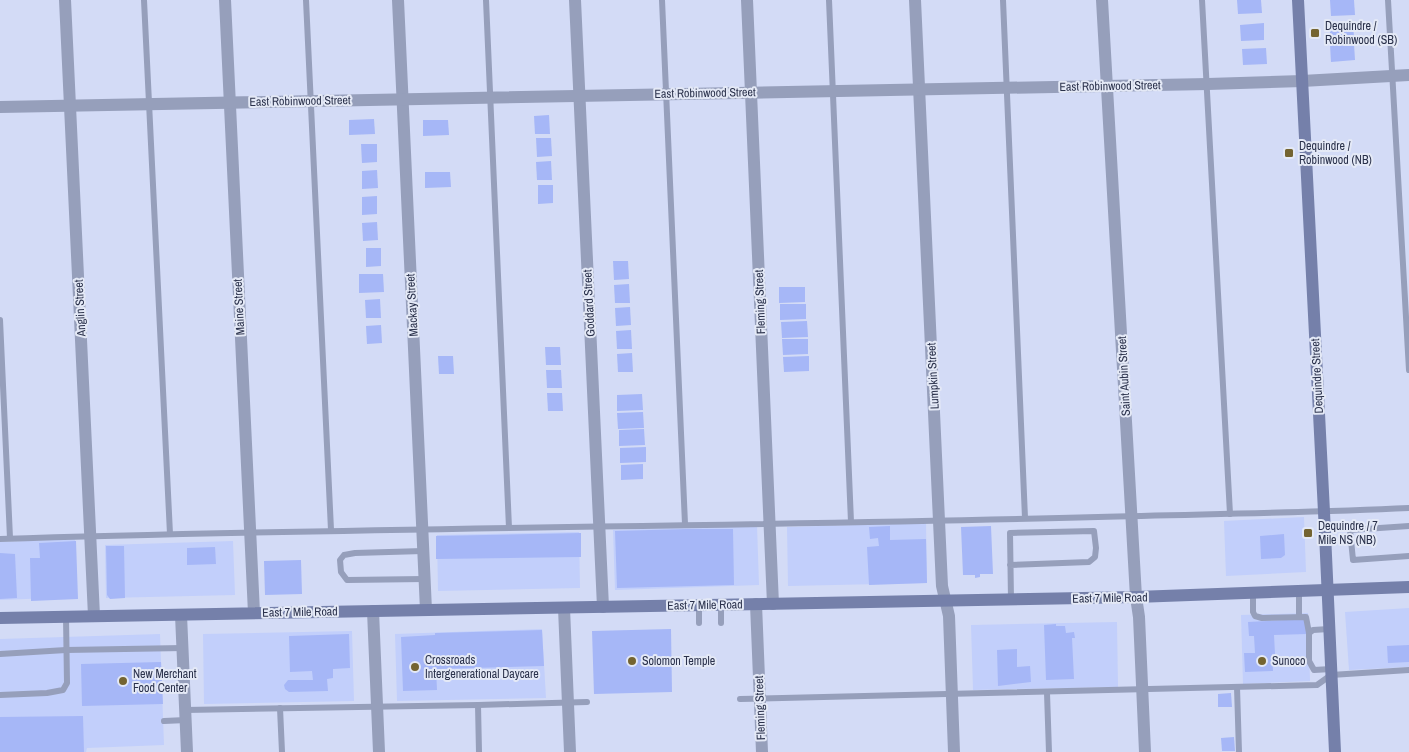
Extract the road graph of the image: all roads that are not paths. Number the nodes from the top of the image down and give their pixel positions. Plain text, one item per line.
1 (65, 0) edge
2 (144, 0) edge
3 (225, 0) edge
4 (306, 0) edge
5 (398, 0) edge
6 (486, 0) edge
7 (575, 0) edge
8 (662, 0) edge
9 (747, 0) edge
10 (829, 0) edge
11 (915, 0) edge
12 (1003, 0) edge
13 (1102, 0) edge
14 (1202, 0) edge
15 (1298, 0) edge
16 (1388, 0) edge
17 (1409, 75) edge
18 (1392, 76) junction
19 (1302, 81) junction
20 (1206, 84) junction
21 (1107, 86) junction
22 (1006, 88) junction
23 (919, 89) junction
24 (834, 91) junction
25 (751, 92) junction
26 (666, 94) junction
27 (579, 96) junction
28 (491, 97) junction
29 (403, 99) junction
30 (311, 101) junction
31 (230, 102) junction
32 (149, 104) junction
33 (70, 105) junction
34 (0, 107) edge
35 (0, 320) edge
36 (1409, 370) edge
37 (1409, 508) edge
38 (1324, 512) junction
39 (1230, 514) junction
40 (1132, 516) junction
41 (1025, 518) junction
42 (939, 521) junction
43 (851, 522) junction
44 (770, 523) junction
45 (686, 524) junction
46 (599, 525) junction
47 (1409, 526) edge
48 (423, 528) junction
49 (509, 528) junction
50 (332, 530) junction
51 (250, 532) junction
52 (170, 534) junction
53 (90, 536) junction
54 (10, 538) junction
55 (0, 539) edge
56 (423, 551) junction
57 (1409, 556) edge
58 (1010, 564) junction
59 (424, 579) junction
60 (1409, 587) edge
61 (1328, 591) junction
62 (1299, 592) junction
63 (1253, 594) junction
64 (1136, 597) junction
65 (1011, 600) junction
66 (945, 601) junction
67 (756, 604) junction
68 (773, 604) junction
69 (699, 605) junction
70 (721, 605) junction
71 (603, 607) junction
72 (564, 608) junction
73 (426, 610) junction
74 (373, 611) junction
75 (254, 613) junction
76 (181, 615) junction
77 (94, 616) junction
78 (66, 617) junction
79 (1300, 617) junction
80 (0, 618) edge
81 (699, 623) dead end
82 (721, 623) dead end
83 (1329, 629) junction
84 (1309, 633) junction
85 (183, 648) junction
86 (66, 650) junction
87 (0, 654) edge
88 (1409, 670) edge
89 (1331, 672) junction
90 (1237, 687) junction
91 (1143, 689) junction
92 (1047, 693) junction
93 (0, 695) edge
94 (952, 695) junction
95 (740, 699) dead end
96 (760, 699) junction
97 (588, 702) dead end
98 (568, 703) junction
99 (478, 705) junction
100 (377, 706) junction
101 (280, 708) junction
102 (186, 715) junction
103 (164, 721) dead end
104 (187, 752) edge
105 (282, 752) edge
106 (379, 752) edge
107 (479, 752) edge
108 (570, 752) edge
109 (762, 752) edge
110 (954, 752) edge
111 (1049, 752) edge
112 (1146, 752) edge
113 (1239, 752) edge
114 (1334, 752) edge

1 - 33 street, Anglin Street
2 - 32 lane
3 - 31 street, Maine Street
4 - 30 lane
5 - 29 street, Mackay Street
6 - 28 lane
7 - 27 street, Goddard Street
8 - 26 lane
9 - 25 street, Fleming Street
10 - 24 lane
11 - 23 street, Lumpkin Street
12 - 22 lane
13 - 21 street, Saint Aubin Street
14 - 20 lane
15 - 19 street, Dequindre Street
16 - 18 lane
17 - 18 street, East Robinwood Street
18 - 19 street, East Robinwood Street
18 - 36 lane
19 - 20 street, East Robinwood Street
19 - 38 street, Dequindre Street
20 - 21 street, East Robinwood Street
20 - 39 lane
21 - 22 street, East Robinwood Street
21 - 40 street, Saint Aubin Street
22 - 23 street, East Robinwood Street
22 - 41 lane
23 - 24 street, East Robinwood Street
23 - 42 street, Lumpkin Street
24 - 25 street, East Robinwood Street
24 - 43 lane
25 - 26 street, East Robinwood Street
25 - 44 street, Fleming Street
26 - 27 street, East Robinwood Street
26 - 45 lane
27 - 28 street, East Robinwood Street
27 - 46 street, Goddard Street
28 - 29 street, East Robinwood Street
28 - 49 lane
29 - 30 street, East Robinwood Street
29 - 48 street, Mackay Street
30 - 31 street, East Robinwood Street
30 - 50 lane
31 - 32 street, East Robinwood Street
31 - 51 street, Maine Street
32 - 33 street, East Robinwood Street
32 - 52 lane
33 - 34 street, East Robinwood Street
33 - 53 street, Anglin Street
35 - 54 lane
37 - 38 lane
38 - 39 lane
38 - 61 street, Dequindre Street
39 - 40 lane
40 - 41 lane
40 - 64 street, Saint Aubin Street
41 - 42 lane
42 - 43 lane
42 - 66 street, Lumpkin Street
43 - 44 lane
44 - 45 lane
44 - 68 street, Fleming Street
45 - 46 lane
46 - 49 lane
46 - 71 street, Goddard Street
47 - 57 lane
48 - 49 lane
48 - 50 lane
48 - 56 street, Mackay Street
50 - 51 lane
51 - 52 lane
51 - 75 street, Maine Street
52 - 53 lane
53 - 54 lane
53 - 77 street, Anglin Street
54 - 55 lane
56 - 59 street, Mackay Street
56 - 59 lane
58 - 58 lane
58 - 65 lane
59 - 73 street, Mackay Street
60 - 61 street, East 7 Mile Road
61 - 62 street, East 7 Mile Road
61 - 83 street, Dequindre Street
62 - 63 street, East 7 Mile Road
62 - 79 lane
63 - 64 street, East 7 Mile Road
63 - 79 lane
64 - 65 street, East 7 Mile Road
64 - 91 street, Saint Aubin Street
65 - 66 street, East 7 Mile Road
66 - 68 street, East 7 Mile Road
66 - 94 street, Lumpkin Street
67 - 68 street, East 7 Mile Road
67 - 70 street, East 7 Mile Road
67 - 96 street, Fleming Street
69 - 70 street, East 7 Mile Road
69 - 71 street, East 7 Mile Road
69 - 81 lane
70 - 82 lane
71 - 72 street, East 7 Mile Road
72 - 73 street, East 7 Mile Road
72 - 98 street
73 - 74 street, East 7 Mile Road
74 - 75 street, East 7 Mile Road
74 - 100 street
75 - 76 street, East 7 Mile Road
76 - 77 street, East 7 Mile Road
76 - 85 street
77 - 78 street, East 7 Mile Road
78 - 80 street, East 7 Mile Road
78 - 86 lane
79 - 84 lane
83 - 84 lane
83 - 89 street, Dequindre Street
84 - 89 lane
85 - 86 lane
85 - 102 street
86 - 87 lane
86 - 93 lane
88 - 89 lane
89 - 90 lane
89 - 114 street, Dequindre Street
90 - 91 lane
90 - 113 lane
91 - 92 lane
91 - 112 street, Saint Aubin Street
92 - 94 lane
92 - 111 lane
94 - 96 lane
94 - 110 street, Lumpkin Street
95 - 96 lane
96 - 109 street, Fleming Street
97 - 98 lane
98 - 99 lane
98 - 108 street
99 - 100 lane
99 - 107 lane
100 - 101 lane
100 - 106 street
101 - 102 lane
101 - 105 lane
102 - 103 lane
102 - 104 street

